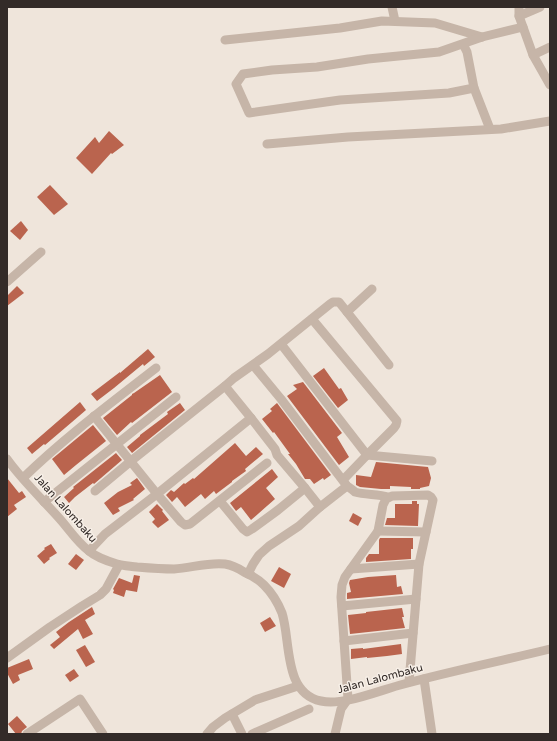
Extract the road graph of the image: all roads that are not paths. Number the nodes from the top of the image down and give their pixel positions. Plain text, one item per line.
1 (392, 7) edge
2 (540, 7) edge
3 (519, 12) edge
4 (395, 21) junction
5 (523, 27) junction
6 (482, 37) junction
7 (225, 40) dead end
8 (463, 44) junction
9 (550, 47) edge
10 (533, 55) junction
11 (550, 85) edge
12 (474, 88) junction
13 (550, 121) edge
14 (490, 129) junction
15 (267, 144) dead end
16 (41, 252) dead end
17 (7, 282) edge
18 (372, 289) dead end
19 (346, 312) junction
20 (312, 318) junction
21 (281, 344) junction
22 (253, 365) junction
23 (389, 365) dead end
24 (156, 368) dead end
25 (225, 386) junction
26 (176, 397) dead end
27 (94, 416) junction
28 (251, 418) junction
29 (118, 443) junction
30 (367, 455) junction
31 (7, 459) edge
32 (131, 461) junction
33 (432, 461) dead end
34 (267, 462) dead end
35 (23, 478) junction
36 (345, 483) junction
37 (304, 488) junction
38 (95, 491) dead end
39 (157, 494) junction
40 (388, 497) junction
41 (220, 501) junction
42 (44, 502) junction
43 (320, 507) junction
44 (378, 531) junction
45 (426, 532) junction
46 (89, 551) junction
47 (420, 564) junction
48 (119, 565) junction
49 (351, 569) junction
50 (248, 574) junction
51 (416, 599) junction
52 (342, 606) junction
53 (414, 633) junction
54 (344, 641) junction
55 (550, 649) edge
56 (7, 658) edge
57 (424, 679) junction
58 (409, 682) junction
59 (298, 686) junction
60 (348, 699) junction
61 (309, 709) dead end
62 (232, 714) junction
63 (99, 733) edge
64 (27, 734) edge
65 (207, 734) edge
66 (242, 734) edge
67 (252, 734) edge
68 (335, 734) edge
69 (432, 734) edge

1 - 4 street
2 - 3 street
3 - 5 street
4 - 6 street
4 - 7 street
5 - 6 street
5 - 10 street
6 - 8 street
8 - 12 street
8 - 12 street
9 - 10 street
10 - 11 street
12 - 14 street
13 - 14 street
14 - 15 street
16 - 17 street
18 - 19 street
19 - 20 street
19 - 23 street
20 - 21 street
20 - 30 street
21 - 22 street
21 - 30 street
22 - 25 street
22 - 36 street
24 - 27 street
25 - 28 street
25 - 32 street
26 - 29 street
27 - 29 street
27 - 35 street
28 - 37 street
28 - 39 street
29 - 32 street
29 - 42 street
30 - 33 street
30 - 36 street
31 - 35 street, Jalan Lalombaku
32 - 38 street
32 - 39 street
34 - 41 street
35 - 42 street, Jalan Lalombaku
36 - 40 street
36 - 43 street
37 - 41 street
37 - 43 street
39 - 41 street
39 - 46 street
40 - 44 street
40 - 45 street
42 - 46 street, Jalan Lalombaku
43 - 50 street
44 - 45 street
44 - 49 street
45 - 47 street
46 - 48 street, Jalan Lalombaku
47 - 49 street
47 - 51 street
48 - 50 street, Jalan Lalombaku
48 - 56 street
49 - 52 street
50 - 59 street, Jalan Lalombaku
51 - 52 street
51 - 53 street
52 - 54 street
53 - 54 street
53 - 58 street
54 - 60 street
55 - 57 street, Jalan Lalombaku
57 - 58 street, Jalan Lalombaku
57 - 69 street
58 - 60 street, Jalan Lalombaku
59 - 60 street, Jalan Lalombaku
59 - 62 street
60 - 68 street
61 - 67 street
62 - 65 street
62 - 66 street
63 - 64 street

